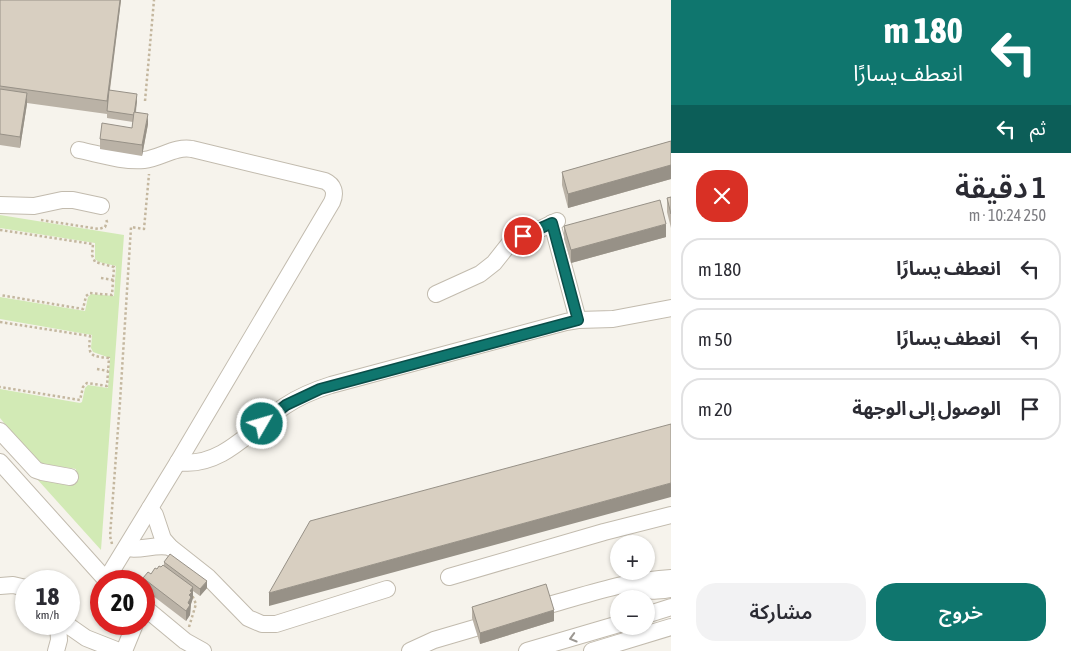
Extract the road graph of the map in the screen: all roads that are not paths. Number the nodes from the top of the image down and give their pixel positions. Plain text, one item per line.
1 (79, 150) dead end
2 (0, 205) edge
3 (102, 206) road end
4 (436, 294) dead end
5 (671, 308) edge
6 (578, 320) junction
7 (0, 431) edge
8 (0, 462) edge
9 (178, 462) junction
10 (70, 476) dead end
11 (150, 508) junction
12 (671, 515) edge
13 (118, 546) junction
14 (170, 547) junction
15 (96, 570) edge
16 (110, 570) edge
17 (449, 577) dead end
18 (671, 578) edge
19 (2, 582) edge
20 (638, 582) junction
21 (15, 585) edge
22 (387, 589) dead end
23 (671, 589) edge
24 (549, 605) edge
25 (671, 607) edge
26 (655, 612) edge
27 (155, 616) edge
28 (610, 627) edge
29 (671, 627) edge
30 (475, 628) edge
31 (601, 630) junction
32 (80, 634) edge
33 (59, 635) edge
34 (131, 635) edge
35 (602, 650) edge
36 (56, 651) edge
37 (119, 651) edge
38 (124, 651) edge
39 (203, 651) edge
40 (410, 651) edge
41 (527, 651) edge

1 - 9 street
2 - 3 street
4 - 6 street
5 - 6 street
6 - 9 street
7 - 10 street
8 - 15 street
9 - 11 street
11 - 13 street
11 - 14 street
12 - 17 street
13 - 14 street
13 - 16 street
14 - 22 street
18 - 20 street
19 - 21 street
20 - 23 street
20 - 24 street
25 - 26 street
27 - 39 street
28 - 31 street
29 - 35 street
30 - 40 street
31 - 35 street
31 -> 41 street
32 - 37 street
33 - 36 street
34 - 38 street

